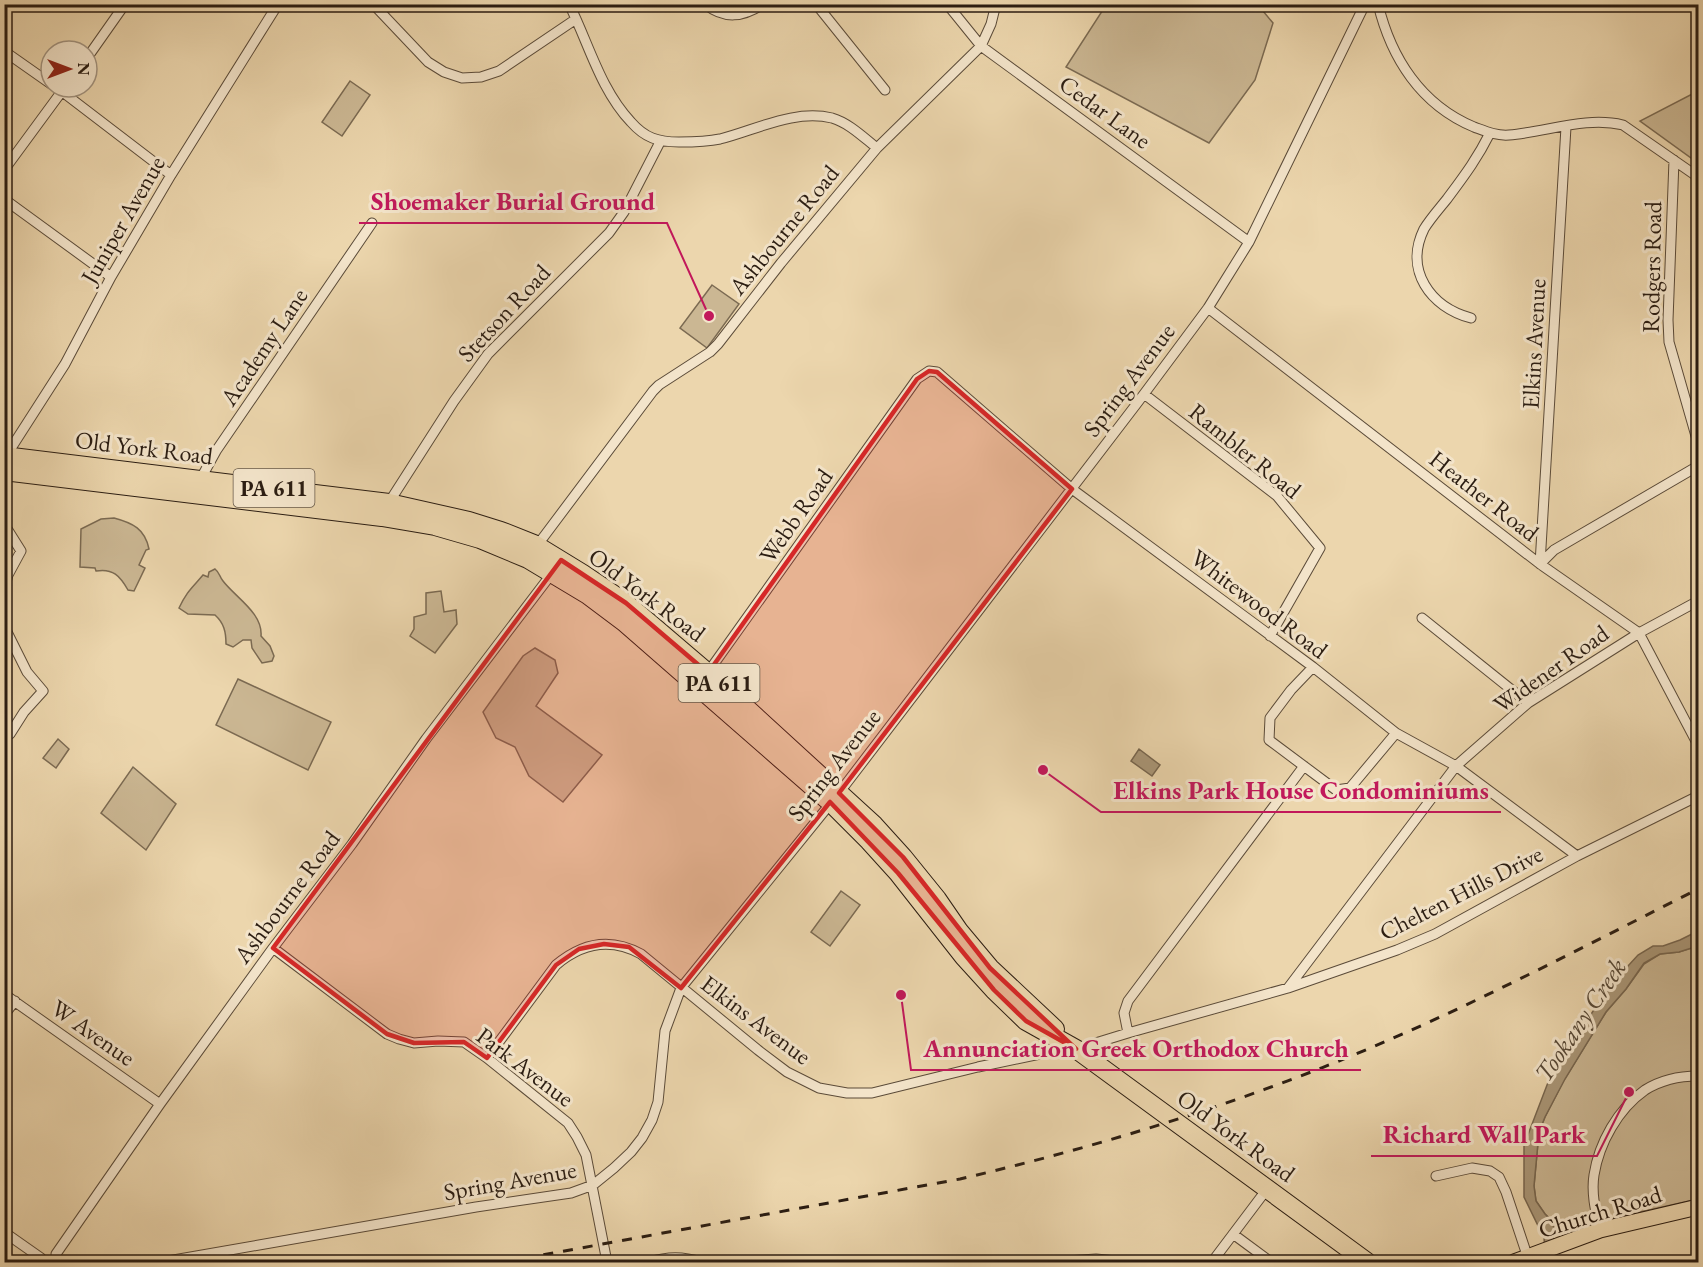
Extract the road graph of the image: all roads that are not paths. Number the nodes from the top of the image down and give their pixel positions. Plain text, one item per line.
1 (125, 4) edge
2 (278, 4) edge
3 (373, 4) edge
4 (569, 4) edge
5 (705, 4) edge
6 (763, 4) edge
7 (816, 4) edge
8 (947, 4) edge
9 (996, 4) edge
10 (1365, 4) edge
11 (1378, 4) edge
12 (576, 19) junction
13 (99, 41) edge
14 (981, 46) junction
15 (4, 51) edge
16 (39, 76) edge
17 (885, 90) dead end
18 (53, 99) edge
19 (75, 99) edge
20 (1566, 126) junction
21 (1490, 133) junction
22 (660, 142) junction
23 (877, 148) junction
24 (1674, 160) junction
25 (4, 170) edge
26 (171, 175) junction
27 (1698, 177) edge
28 (4, 199) edge
29 (372, 223) dead end
30 (1249, 242) junction
31 (111, 277) junction
32 (1208, 308) junction
33 (1471, 318) dead end
34 (929, 371) joint
35 (1144, 394) junction
36 (1698, 443) edge
37 (5, 461) edge
38 (1698, 466) edge
39 (196, 487) junction
40 (1072, 489) junction
41 (386, 510) junction
42 (4, 524) edge
43 (532, 552) junction
44 (1540, 564) junction
45 (557, 567) junction
46 (4, 589) edge
47 (1698, 601) edge
48 (1422, 618) dead end
49 (4, 626) edge
50 (1639, 633) junction
51 (1270, 636) junction
52 (1313, 667) junction
53 (702, 680) junction
54 (1528, 703) junction
55 (1396, 733) junction
56 (10, 734) dead end
57 (1698, 745) edge
58 (1304, 766) junction
59 (1456, 766) junction
60 (1698, 796) edge
61 (835, 798) junction
62 (1577, 856) junction
63 (273, 948) junction
64 (681, 988) junction
65 (1288, 988) junction
66 (4, 994) edge
67 (15, 1001) junction
68 (4, 1015) edge
69 (1128, 1033) junction
70 (1076, 1049) junction
71 (487, 1058) junction
72 (1698, 1076) edge
73 (160, 1104) junction
74 (1436, 1176) dead end
75 (592, 1185) junction
76 (1267, 1189) junction
77 (1698, 1207) edge
78 (1677, 1212) junction
79 (1698, 1213) edge
80 (1600, 1230) junction
81 (4, 1232) edge
82 (1233, 1234) junction
83 (1526, 1259) edge
84 (44, 1263) edge
85 (57, 1263) edge
86 (162, 1263) edge
87 (607, 1263) edge
88 (650, 1263) edge
89 (700, 1263) edge
90 (1053, 1263) edge
91 (1126, 1263) edge
92 (1212, 1263) edge
93 (1271, 1263) edge
94 (1367, 1263) edge

1 - 13 street
2 - 26 street, Juniper Avenue
3 - 12 street
4 - 12 street
5 - 6 street
7 - 17 street
8 - 14 street, Cedar Lane
9 - 14 street, Ashbourne Road
10 - 30 street, Spring Avenue
11 - 21 street
12 - 22 street
14 - 23 street, Ashbourne Road
14 - 30 street, Cedar Lane
15 - 16 street
18 - 25 street
19 - 26 street
20 - 21 street
20 - 24 street
20 - 44 street, Elkins Avenue
21 - 33 street
22 - 23 street
22 - 41 street, Stetson Road
23 - 43 street, Ashbourne Road
24 - 27 street
24 - 36 street, Rodgers Road
26 - 31 street, Juniper Avenue
28 - 31 street
29 - 39 street, Academy Lane
30 - 32 street, Spring Avenue
31 - 37 street, Juniper Avenue
32 - 35 street, Spring Avenue
32 - 44 street, Heather Road
34 - 40 street, Whitewood Road
34 - 53 street, Webb Road
35 - 40 street, Spring Avenue
35 - 51 street, Rambler Road
37 - 39 highway, Old York Road / PA 611
38 - 44 street
39 - 41 highway, Old York Road / PA 611
40 - 51 street, Whitewood Road
40 - 61 street, Spring Avenue
41 - 43 highway, Old York Road / PA 611
42 - 46 street
43 - 45 highway, Old York Road / PA 611
44 - 50 street, Heather Road
45 - 53 highway, Old York Road / PA 611
45 - 63 street, Ashbourne Road
47 - 50 street, Widener Road
48 - 54 street
49 - 56 street
50 - 54 street, Widener Road
50 - 57 street, Heather Road
51 - 52 street, Whitewood Road
52 - 55 street, Whitewood Road
52 - 58 street
53 - 61 highway, Old York Road / PA 611
54 - 59 street, Widener Road
55 - 58 street
55 - 59 street, Whitewood Road
58 - 69 street
59 - 62 street, Whitewood Road
59 - 65 street, Widener Road
60 - 62 street, Chelten Hills Drive
61 - 64 street, Spring Avenue
61 - 70 highway, Old York Road / PA 611
62 - 65 street, Chelten Hills Drive
63 - 71 street, Park Avenue
63 - 73 street, Ashbourne Road
64 - 70 street, Elkins Avenue
64 - 71 street, Elkins Avenue
64 - 75 street, Spring Avenue
65 - 69 street, Chelten Hills Drive
66 - 67 street, W Avenue
67 - 68 street
67 - 73 street, W Avenue
69 - 70 street, Elkins Avenue
70 - 76 highway, Old York Road / PA 611
71 - 75 street, Park Avenue
72 - 80 street
73 - 85 street, Ashbourne Road
74 - 83 street
75 - 86 street, Spring Avenue
75 - 87 street, Park Avenue
76 - 82 street
76 - 94 highway, Old York Road / PA 611
77 - 78 main road, Church Road
78 - 79 street
78 - 80 main road, Church Road
80 - 83 main road, Church Road
81 - 84 street
82 - 92 street
82 - 93 street
88 - 89 street
90 - 91 street

